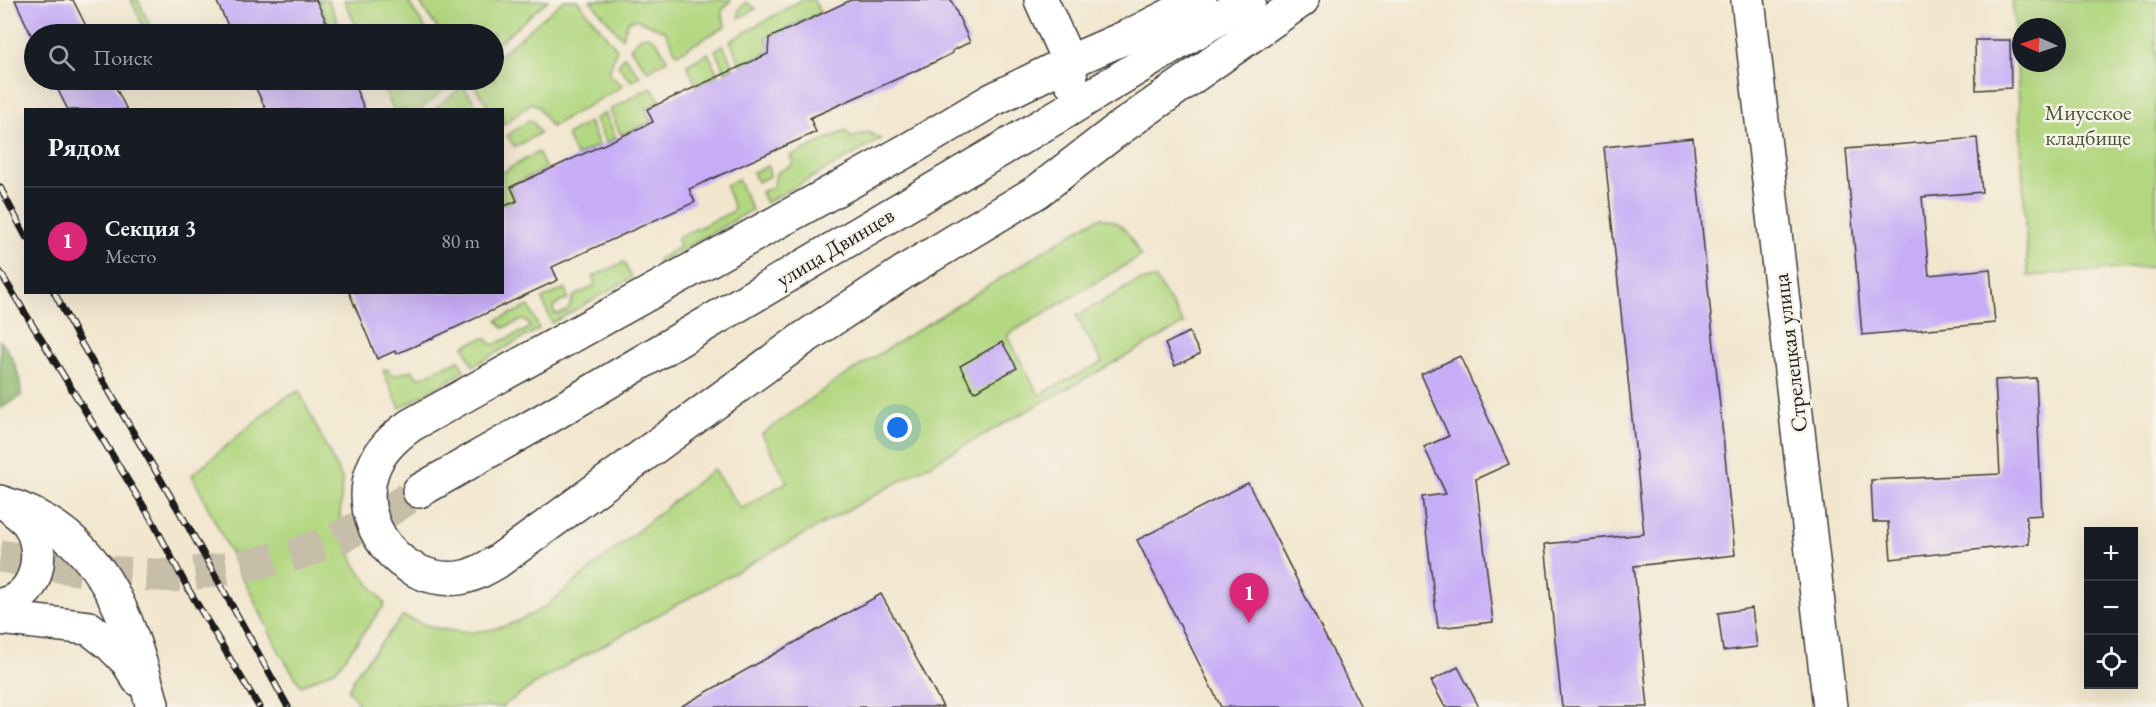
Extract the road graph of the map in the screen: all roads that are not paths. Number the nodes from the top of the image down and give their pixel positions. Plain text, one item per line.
1 (1041, 0) edge
2 (1200, 0) edge
3 (1249, 0) edge
4 (1302, 0) edge
5 (1748, 0) edge
6 (1069, 62) junction
7 (1068, 110) junction
8 (420, 491) tunnel mouth
9 (4, 503) edge
10 (0, 605) edge
11 (0, 618) edge
12 (153, 706) edge
13 (1830, 707) edge

1 - 6 street
2 - 6 street
3 - 7 street, улица Двинцев
4 - 6 street
5 - 13 street, Стрелецкая улица
6 - 7 street
7 - 8 street, улица Двинцев
9 - 10 street
9 - 12 street
11 - 12 street

